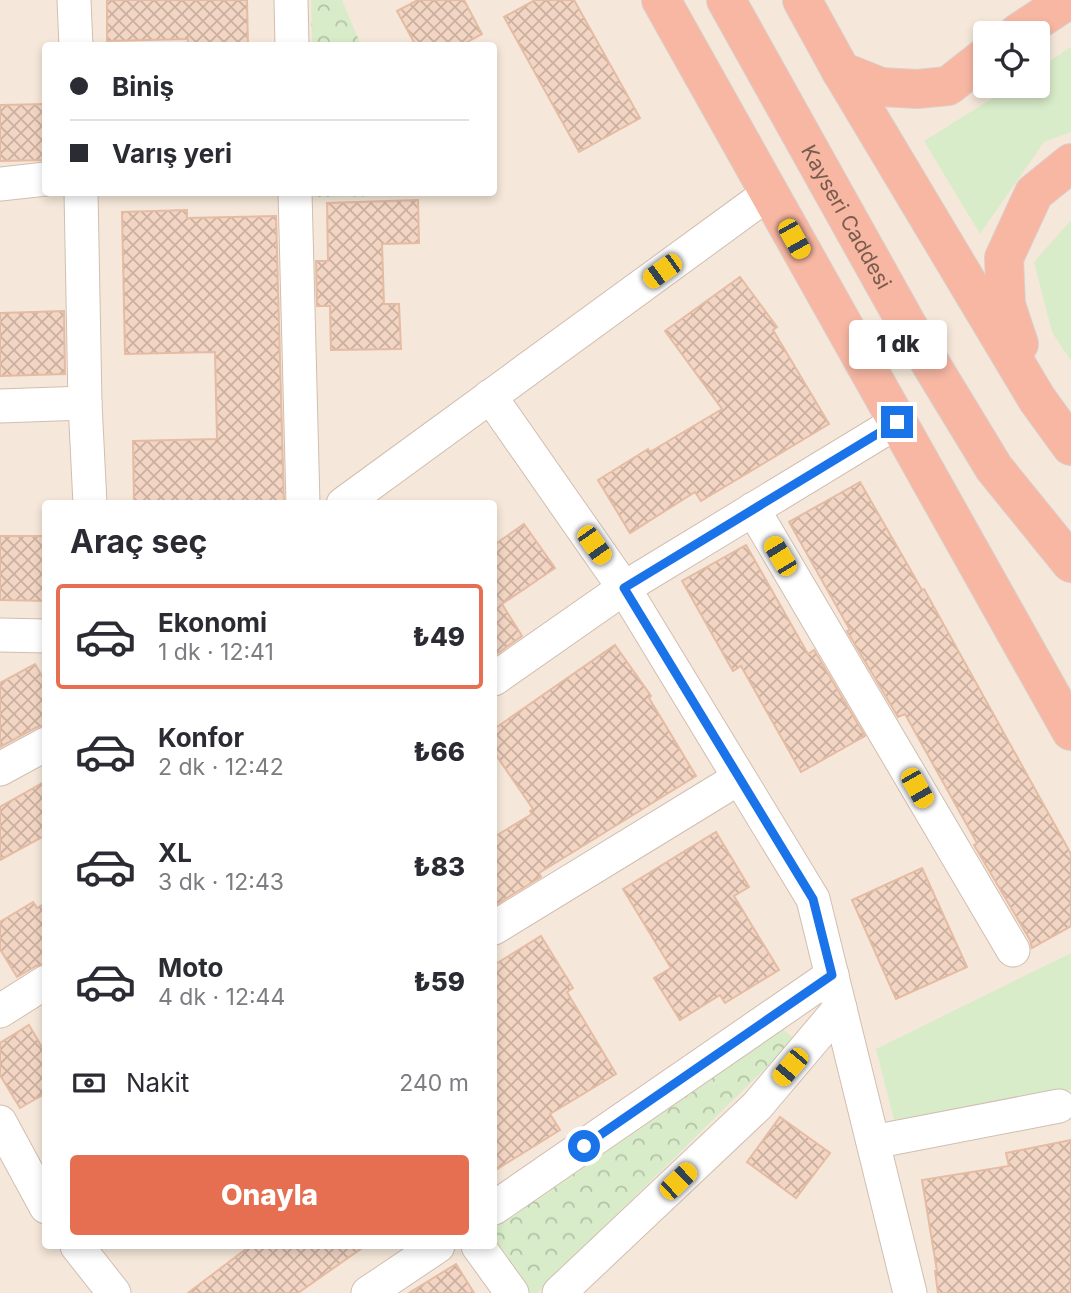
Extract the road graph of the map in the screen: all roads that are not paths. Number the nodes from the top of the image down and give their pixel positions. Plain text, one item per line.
1 (74, 0) edge
2 (291, 0) edge
3 (661, 0) edge
4 (726, 0) edge
5 (802, 0) edge
6 (1068, 0) edge
7 (1036, 21) edge
8 (76, 42) edge
9 (292, 42) edge
10 (973, 66) edge
11 (841, 71) junction
12 (1071, 163) edge
13 (42, 179) edge
14 (0, 184) edge
15 (769, 193) junction
16 (81, 196) edge
17 (295, 196) edge
18 (491, 396) junction
19 (1037, 399) junction
20 (85, 403) junction
21 (0, 406) edge
22 (897, 422) junction
23 (1071, 446) edge
24 (90, 500) edge
25 (303, 500) edge
26 (348, 500) edge
27 (753, 509) junction
28 (1071, 563) edge
29 (624, 588) junction
30 (0, 635) edge
31 (42, 636) edge
32 (497, 677) edge
33 (1071, 731) edge
34 (42, 746) edge
35 (0, 769) edge
36 (739, 778) junction
37 (497, 926) edge
38 (1013, 950) dead end
39 (832, 975) junction
40 (42, 985) edge
41 (840, 1008) junction
42 (0, 1011) edge
43 (1059, 1106) dead end
44 (4, 1140) edge
45 (873, 1142) junction
46 (42, 1199) edge
47 (497, 1206) edge
48 (79, 1249) edge
49 (434, 1249) edge
50 (480, 1249) edge
51 (114, 1293) edge
52 (368, 1293) edge
53 (512, 1293) edge
54 (559, 1293) edge
55 (910, 1293) edge

1 - 8 street
2 - 9 street
3 - 15 highway
4 - 28 highway, Kayseri Caddesi
5 - 11 highway
6 - 7 highway
10 - 11 highway
11 - 19 highway
12 - 19 highway
13 - 14 street
15 - 18 street
15 - 22 highway
16 - 20 street
17 - 25 street
18 - 26 street
18 - 29 street
19 - 23 highway
20 - 21 street
20 - 24 street
22 - 27 street
22 - 33 highway
27 - 29 street
27 - 38 street
29 - 32 street
29 - 36 street
30 - 31 street
34 - 35 street
36 - 37 street
36 - 39 street
39 - 41 street
39 - 47 street
40 - 42 street
41 - 45 street
41 - 54 street
43 - 45 street
44 - 46 street
45 - 55 street
48 - 51 street
49 - 52 street
50 - 53 street

